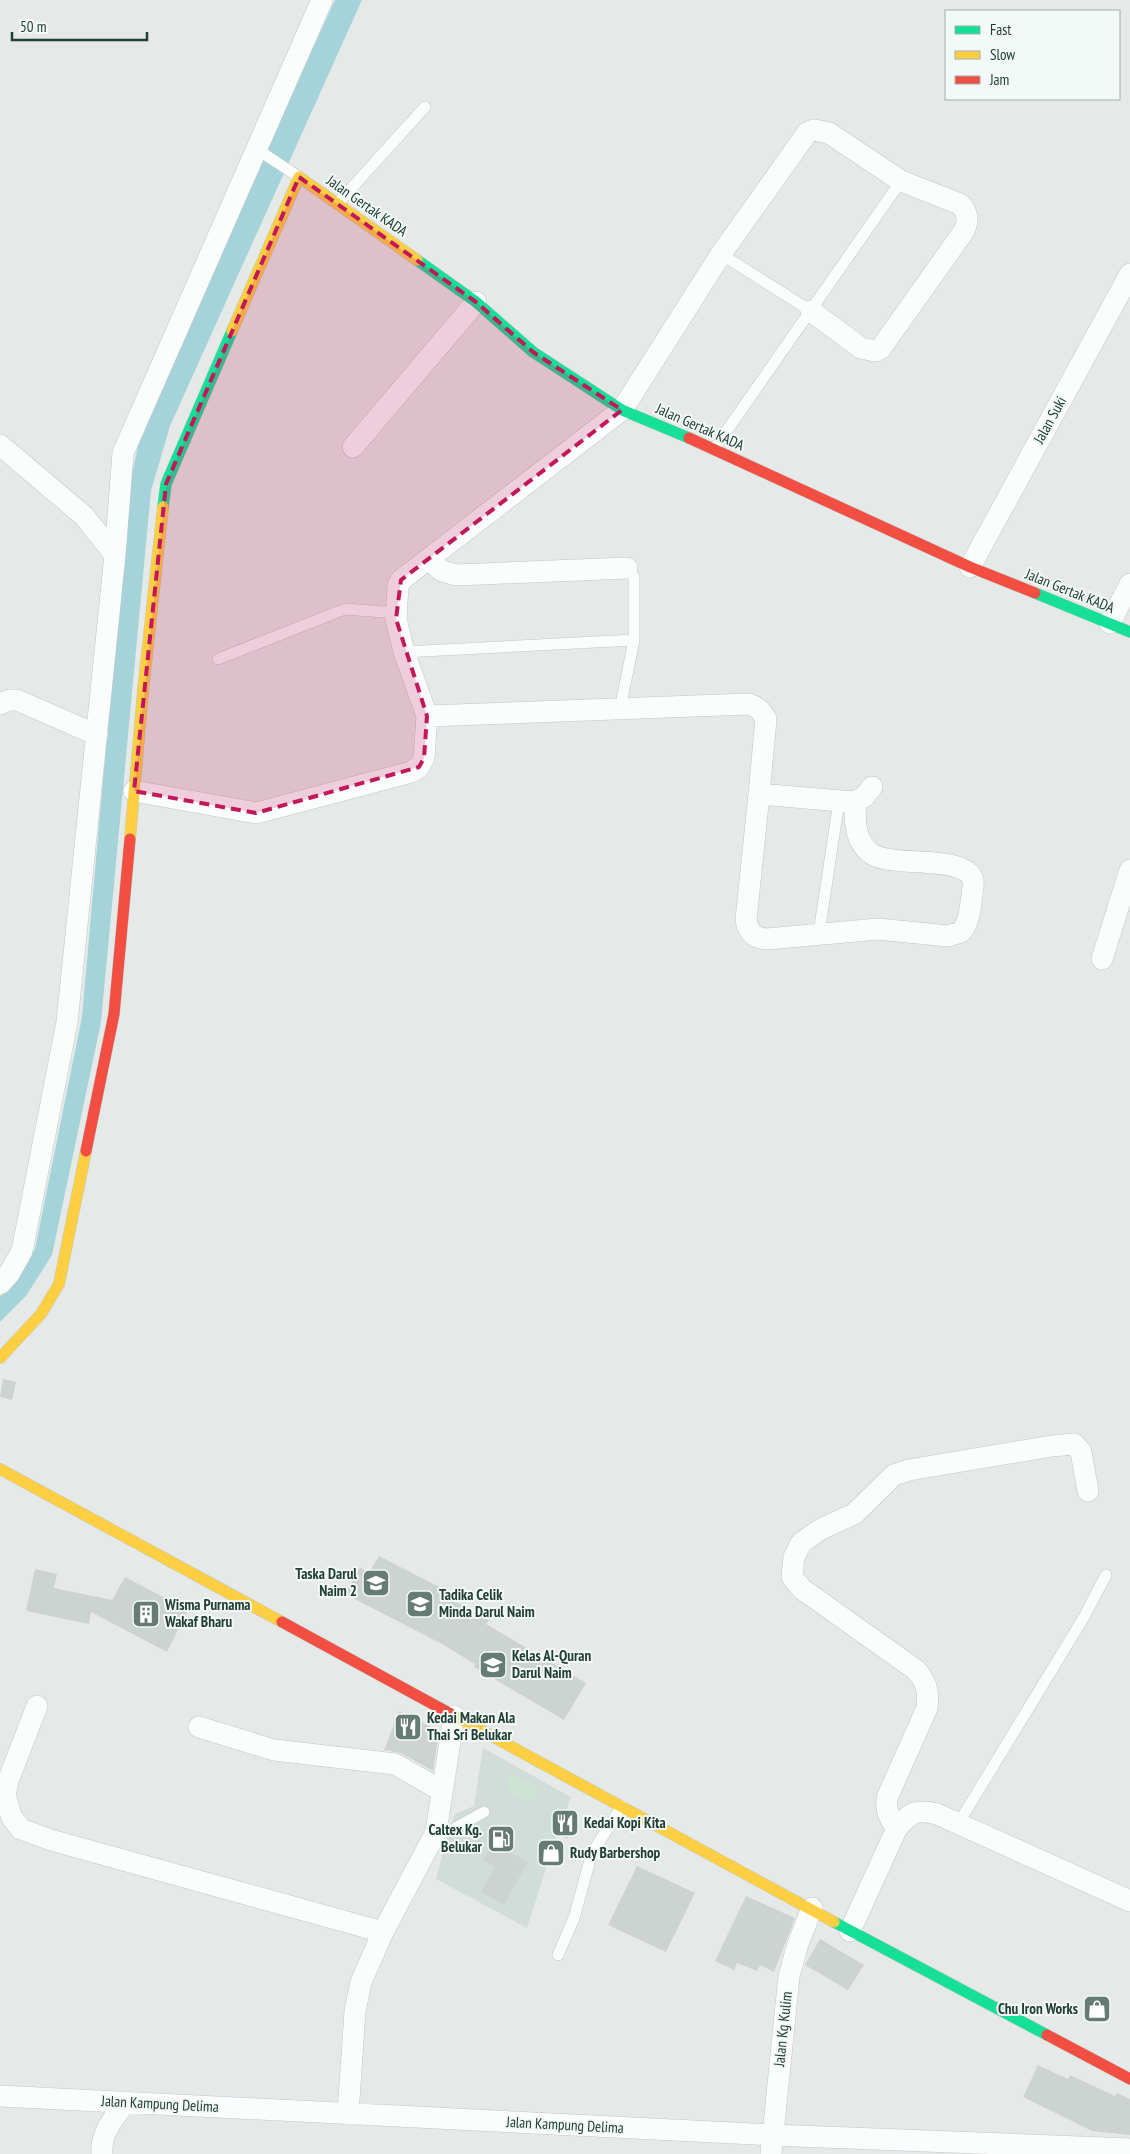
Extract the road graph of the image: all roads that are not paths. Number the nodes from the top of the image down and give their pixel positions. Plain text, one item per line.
1 (322, 0) edge
2 (424, 107) dead end
3 (258, 150) junction
4 (299, 178) junction
5 (901, 180) junction
6 (338, 203) junction
7 (721, 254) junction
8 (1130, 274) edge
9 (476, 302) junction
10 (811, 311) junction
11 (622, 410) junction
12 (0, 445) edge
13 (353, 447) dead end
14 (714, 449) junction
15 (116, 555) junction
16 (429, 560) junction
17 (970, 567) junction
18 (627, 568) joint
19 (1130, 584) edge
20 (397, 613) junction
21 (1110, 623) junction
22 (1130, 632) edge
23 (634, 640) junction
24 (404, 652) junction
25 (218, 659) dead end
26 (0, 704) edge
27 (620, 708) junction
28 (427, 716) junction
29 (97, 735) junction
30 (872, 787) dead end
31 (134, 791) junction
32 (759, 794) junction
33 (847, 801) junction
34 (1130, 870) edge
35 (819, 933) junction
36 (1102, 959) dead end
37 (0, 1284) edge
38 (0, 1358) edge
39 (0, 1469) edge
40 (1088, 1491) dead end
41 (1106, 1575) dead end
42 (37, 1706) dead end
43 (454, 1716) junction
44 (199, 1727) dead end
45 (442, 1791) junction
46 (622, 1806) junction
47 (484, 1812) dead end
48 (958, 1824) junction
49 (896, 1828) junction
50 (436, 1832) junction
51 (1130, 1901) edge
52 (812, 1908) junction
53 (850, 1931) junction
54 (383, 1932) junction
55 (558, 1955) dead end
56 (1130, 2079) edge
57 (0, 2096) edge
58 (126, 2102) junction
59 (348, 2114) junction
60 (771, 2145) edge
61 (1130, 2149) edge
62 (102, 2154) edge

1 - 3 street
2 - 6 lane
3 - 4 lane
3 - 15 street
4 - 6 street, Jalan Gertak KADA
4 - 31 street
5 - 7 street
5 - 10 lane
5 - 10 street
6 - 9 street, Jalan Gertak KADA
7 - 10 lane
7 - 11 street
8 - 17 street, Jalan Suki
9 - 11 street, Jalan Gertak KADA
9 - 13 street
10 - 14 lane
11 - 14 street, Jalan Gertak KADA
11 - 16 street
12 - 15 street
14 - 17 street, Jalan Gertak KADA
15 - 29 street
16 - 18 street
16 - 20 street
17 - 21 street, Jalan Gertak KADA
18 - 23 lane
19 - 21 street
20 - 24 street
20 - 25 lane
21 - 22 street, Jalan Gertak KADA
23 - 24 lane
23 - 27 lane
24 - 28 street
26 - 29 street
27 - 28 street
27 - 32 street
28 - 31 street
29 - 37 street
30 - 33 street
31 - 38 street
32 - 33 street
32 - 35 street
33 - 35 lane
33 - 35 street
34 - 36 street
39 - 43 street
40 - 49 street
41 - 48 lane
42 - 54 street
43 - 45 street
43 - 46 street
44 - 45 street
45 - 50 street
46 - 52 street
46 - 55 lane
47 - 50 lane
48 - 49 street
48 - 51 street
49 - 53 street
50 - 54 street
52 - 53 street
52 - 60 street, Jalan Kg Kulim
53 - 56 street
54 - 59 street
57 - 58 street, Jalan Kampung Delima
58 - 59 street, Jalan Kampung Delima
58 - 62 street
59 - 60 street, Jalan Kampung Delima
60 - 61 street, Jalan Kampung Delima

